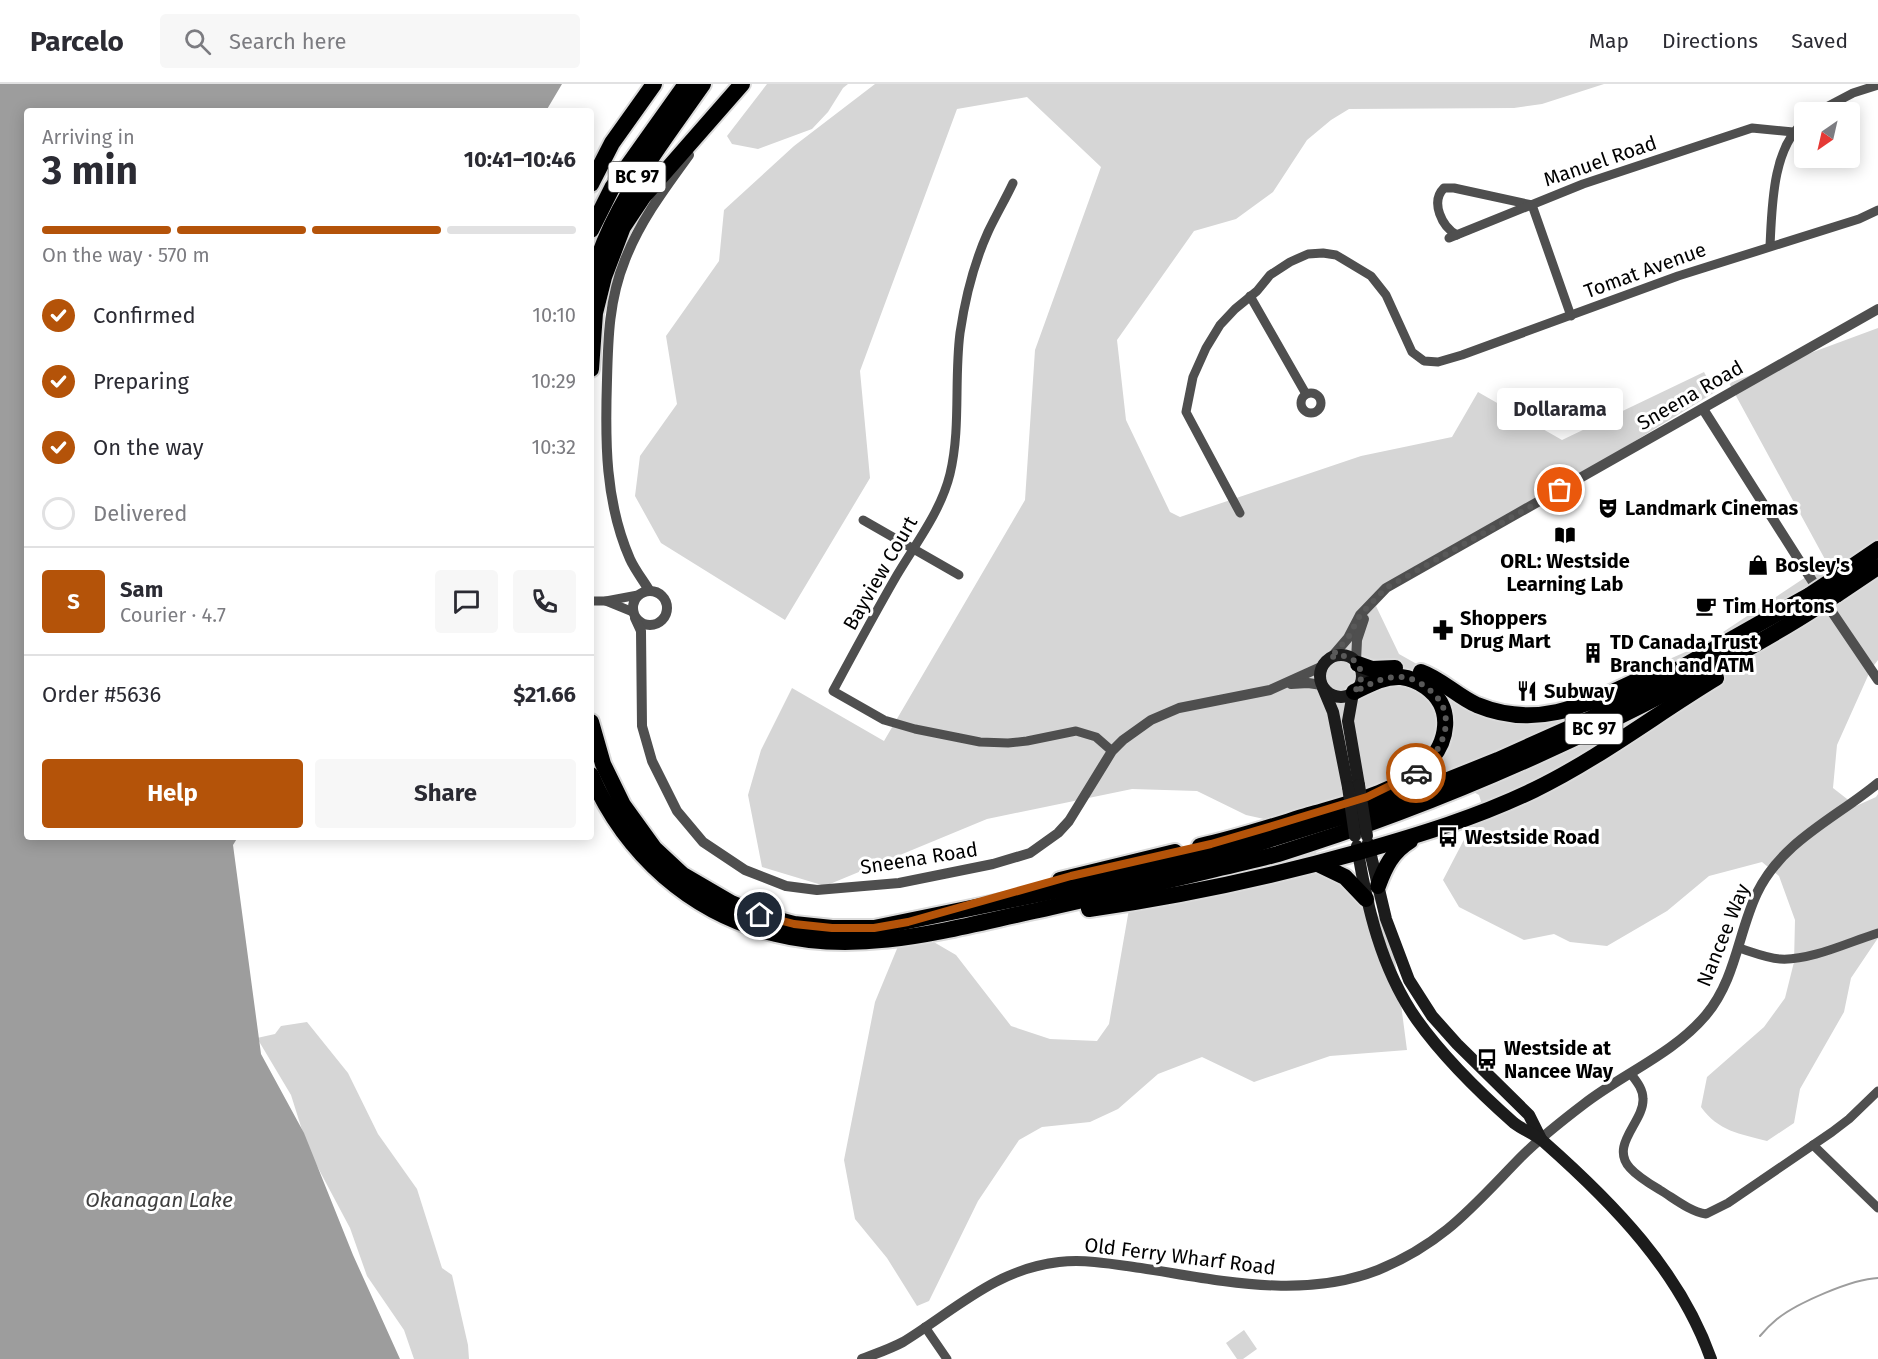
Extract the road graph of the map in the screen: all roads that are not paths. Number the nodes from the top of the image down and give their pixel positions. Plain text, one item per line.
1 (654, 84) edge
2 (686, 84) edge
3 (703, 84) edge
4 (742, 84) edge
5 (1878, 85) edge
6 (1833, 102) edge
7 (724, 106) junction
8 (1793, 132) joint
9 (594, 178) edge
10 (1013, 183) dead end
11 (1532, 205) junction
12 (1878, 210) edge
13 (594, 224) edge
14 (1770, 246) junction
15 (594, 271) edge
16 (1250, 296) junction
17 (1878, 309) edge
18 (1571, 316) junction
19 (594, 327) edge
20 (1306, 394) dead end
21 (1703, 409) junction
22 (1239, 513) dead end
23 (863, 520) dead end
24 (914, 549) junction
25 (1878, 549) edge
26 (1878, 567) edge
27 (959, 574) dead end
28 (1832, 589) junction
29 (650, 590) junction
30 (638, 595) junction
31 (594, 601) edge
32 (606, 601) junction
33 (1814, 601) junction
34 (1367, 607) junction
35 (634, 615) junction
36 (654, 625) junction
37 (1777, 634) junction
38 (1706, 653) junction
39 (641, 660) junction
40 (1326, 662) junction
41 (1357, 663) junction
42 (1878, 680) edge
43 (1282, 686) junction
44 (1322, 686) junction
45 (1353, 693) junction
46 (594, 732) edge
47 (1113, 751) junction
48 (594, 782) edge
49 (1878, 783) edge
50 (1354, 786) junction
51 (1421, 834) junction
52 (1362, 843) junction
53 (1317, 864) junction
54 (1378, 886) junction
55 (1366, 899) junction
56 (940, 923) junction
57 (1878, 933) edge
58 (1739, 948) junction
59 (1631, 1074) junction
60 (1876, 1096) edge
61 (1542, 1140) junction
62 (1813, 1145) junction
63 (1878, 1208) edge
64 (925, 1327) junction
65 (862, 1359) edge
66 (947, 1359) edge
67 (1711, 1359) edge

1 - 9 highway
2 - 13 highway, BC 97
3 - 15 highway, BC 97
4 - 7 highway
5 - 6 street
7 - 19 highway
7 - 29 street
8 - 11 street, Manuel Road
8 - 14 street
10 - 24 street, Bayview Court
11 - 11 street
11 - 18 street, Manuel Road
12 - 14 street, Tomat Avenue
14 - 18 street, Tomat Avenue
16 - 18 street, Tomat Avenue
16 - 20 street
16 - 22 street
17 - 21 street, Sneena Road
21 - 34 street, Sneena Road
21 - 42 street
23 - 24 street
24 - 27 street
24 - 47 street, Bayview Court
25 - 28 highway, BC 97
26 - 28 highway, BC 97
28 - 33 highway, BC 97, bridge
29 - 30 street
29 - 36 street
30 - 32 street
30 - 35 street
31 - 32 street
32 - 35 street
33 - 37 highway, BC 97
33 - 38 highway, BC 97
34 - 40 street, Sneena Road
34 - 41 street, Sneena Road
35 - 36 street
35 - 39 street, Sneena Road
36 - 39 street, Sneena Road
37 - 51 highway
37 - 56 highway, BC 97
38 - 41 highway
38 - 56 highway, BC 97
39 - 47 street, Sneena Road
40 - 41 main road
40 - 43 street, Sneena Road
40 - 44 main road
41 - 45 main road
43 - 44 street, Sneena Road
43 - 47 street, Sneena Road
44 - 45 main road
44 - 50 main road
45 - 50 main road
45 - 56 highway
46 - 56 highway, BC 97
48 - 56 highway, BC 97
49 - 58 street, Nancee Way
50 - 52 main road, bridge
51 - 52 highway
51 - 54 highway
52 - 53 highway
52 - 54 main road
52 - 55 main road
53 - 55 highway
53 - 56 highway
54 - 61 main road
55 - 61 main road
57 - 58 street
58 - 59 street, Nancee Way
59 - 61 street, Nancee Way
59 - 62 street
60 - 62 street
61 - 64 street, Old Ferry Wharf Road
61 - 67 main road
62 - 63 street
64 - 65 street, Old Ferry Wharf Road
64 - 66 street

